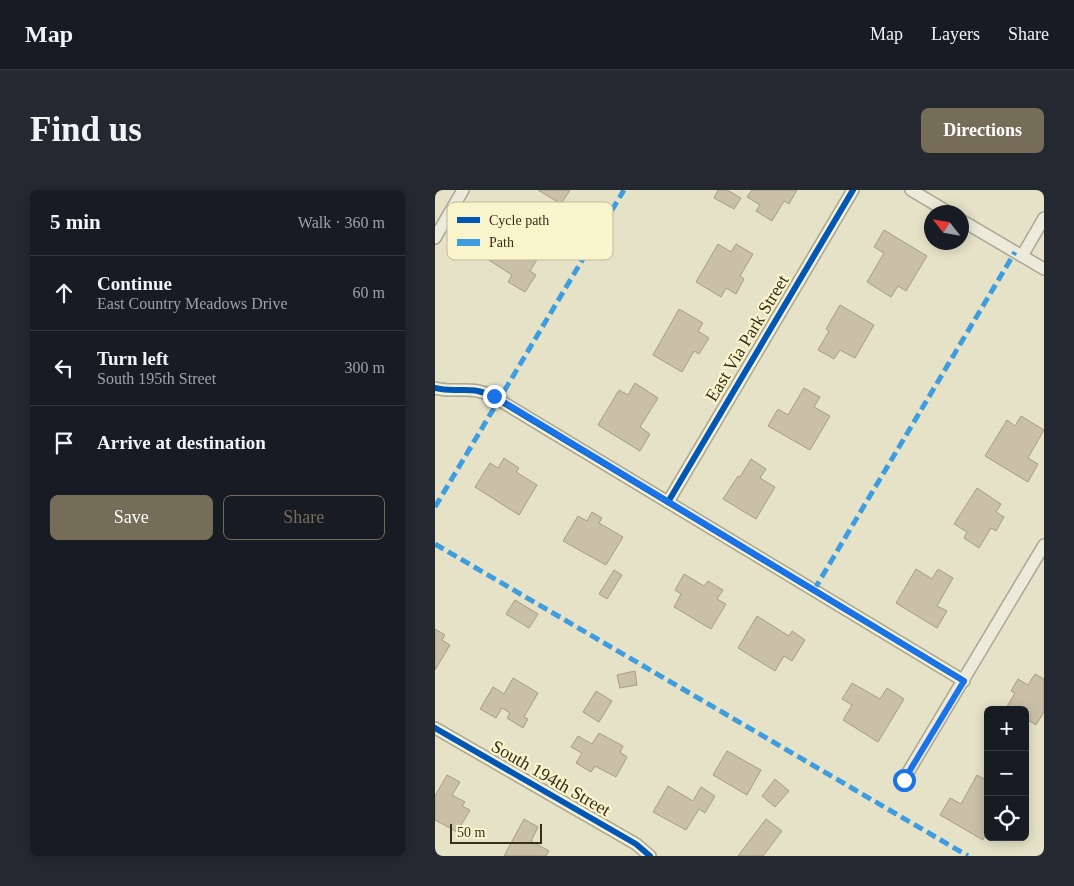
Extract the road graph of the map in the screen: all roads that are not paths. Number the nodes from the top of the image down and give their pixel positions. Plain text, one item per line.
1 (463, 190) edge
2 (853, 190) edge
3 (911, 190) edge
4 (456, 202) edge
5 (936, 205) edge
6 (447, 217) edge
7 (1044, 218) edge
8 (969, 225) edge
9 (435, 238) edge
10 (1022, 256) junction
11 (1044, 269) edge
12 (435, 388) edge
13 (668, 502) junction
14 (1044, 545) edge
15 (964, 681) junction
16 (435, 728) edge
17 (904, 780) dead end
18 (651, 856) edge

1 - 4 street
2 - 13 street, East Via Park Street
3 - 5 street
6 - 9 street
7 - 10 street
8 - 10 street
10 - 11 street
12 - 13 street
13 - 15 street
14 - 15 street
15 - 17 street
16 - 18 street, South 194th Street

